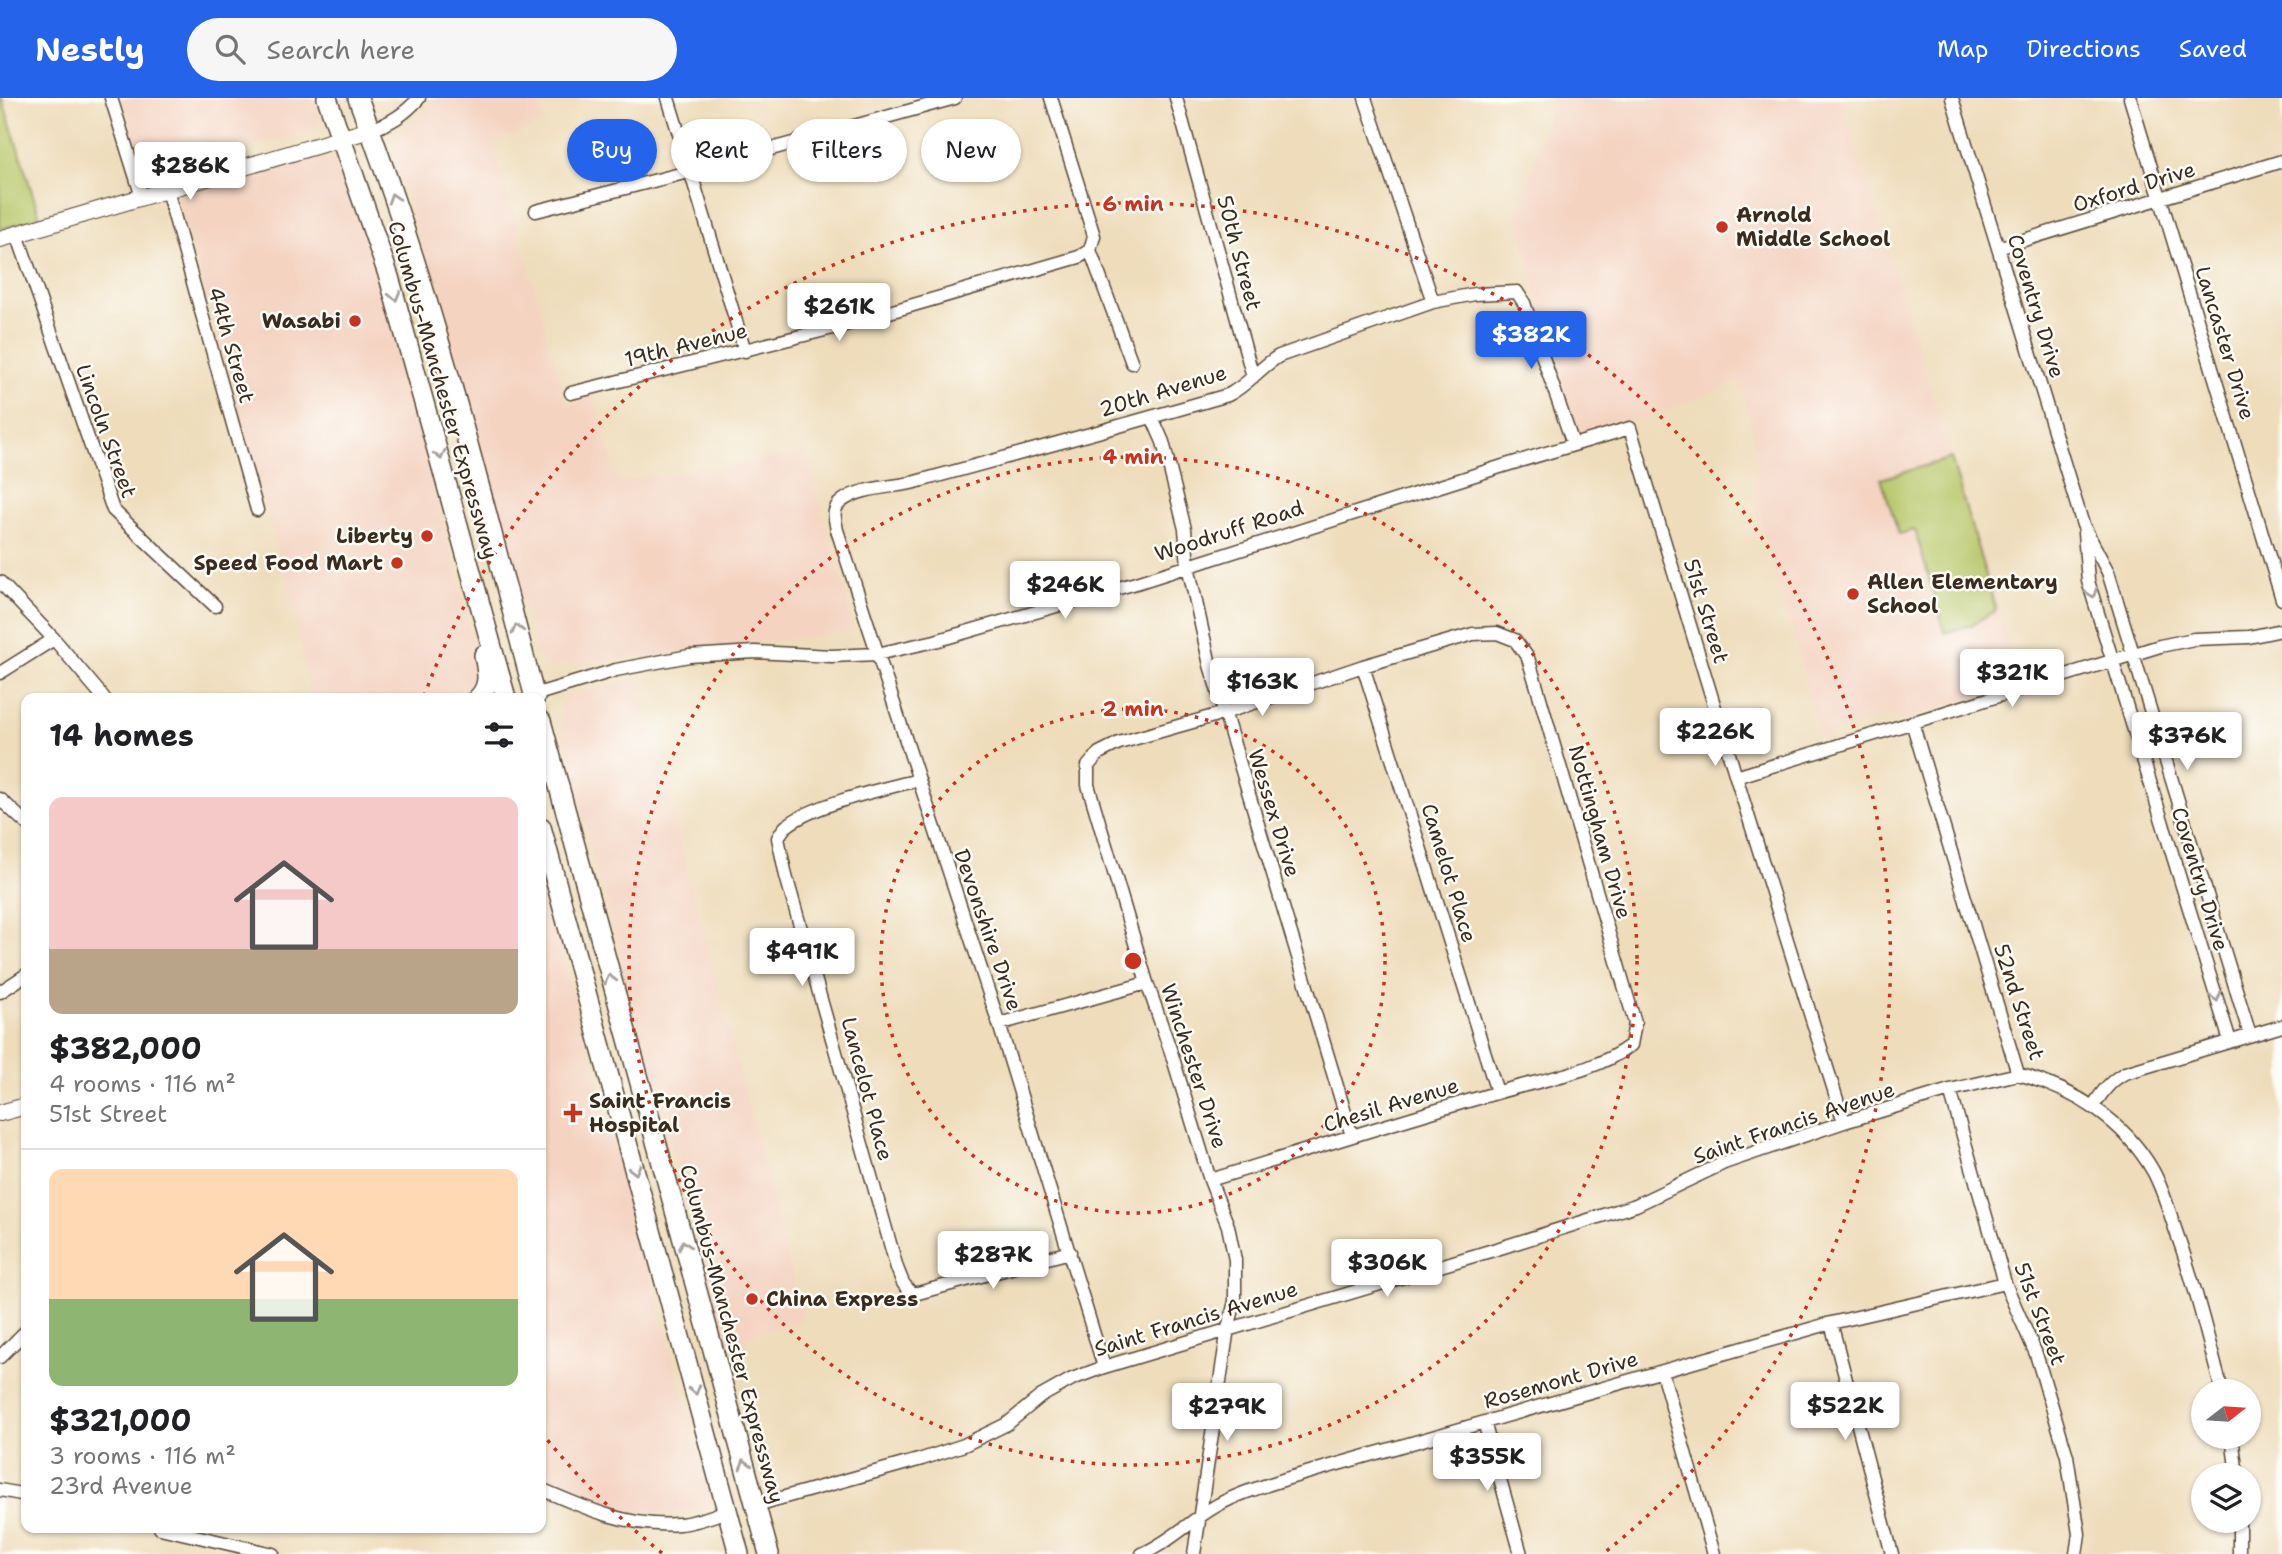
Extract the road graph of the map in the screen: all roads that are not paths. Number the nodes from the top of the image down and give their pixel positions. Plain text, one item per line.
1 (111, 98) edge
2 (327, 98) edge
3 (358, 98) edge
4 (419, 98) edge
5 (668, 98) edge
6 (955, 98) edge
7 (1052, 98) edge
8 (1176, 98) edge
9 (1365, 98) edge
10 (1952, 98) edge
11 (2130, 98) edge
12 (675, 119) edge
13 (370, 130) junction
14 (343, 139) junction
15 (773, 149) edge
16 (2282, 161) edge
17 (671, 176) edge
18 (695, 182) edge
19 (167, 190) junction
20 (142, 197) junction
21 (2162, 198) junction
22 (536, 211) dead end
23 (17, 234) junction
24 (0, 239) edge
25 (1998, 248) junction
26 (1090, 250) junction
27 (1433, 302) junction
28 (745, 351) junction
29 (1132, 363) dead end
30 (1253, 377) junction
31 (571, 393) dead end
32 (1152, 417) junction
33 (1573, 444) junction
34 (836, 506) joint
35 (257, 510) dead end
36 (2083, 525) junction
37 (1188, 566) junction
38 (0, 583) edge
39 (2282, 599) edge
40 (215, 606) dead end
41 (482, 607) junction
42 (2282, 630) edge
43 (54, 639) junction
44 (877, 654) junction
45 (2133, 654) junction
46 (2113, 660) junction
47 (1363, 666) junction
48 (0, 673) edge
49 (100, 693) edge
50 (483, 693) edge
51 (505, 693) edge
52 (530, 693) edge
53 (544, 693) edge
54 (1223, 713) junction
55 (1912, 722) junction
56 (546, 740) edge
57 (1736, 777) junction
58 (918, 780) junction
59 (0, 799) edge
60 (21, 818) edge
61 (546, 846) edge
62 (21, 978) edge
63 (1147, 983) junction
64 (0, 992) edge
65 (590, 1010) junction
66 (999, 1024) junction
67 (2282, 1026) edge
68 (2250, 1035) junction
69 (2230, 1041) junction
70 (1583, 1069) joint
71 (2018, 1074) junction
72 (1950, 1090) junction
73 (1497, 1092) junction
74 (645, 1106) junction
75 (2094, 1106) junction
76 (21, 1107) edge
77 (0, 1113) edge
78 (1844, 1122) junction
79 (1352, 1136) junction
80 (1210, 1180) junction
81 (1070, 1252) junction
82 (2006, 1283) junction
83 (1831, 1322) junction
84 (1228, 1328) junction
85 (21, 1336) edge
86 (0, 1357) edge
87 (1104, 1367) junction
88 (1662, 1372) junction
89 (2219, 1379) edge
90 (1484, 1422) junction
91 (0, 1490) edge
92 (546, 1491) edge
93 (21, 1494) edge
94 (756, 1505) junction
95 (727, 1511) junction
96 (1199, 1517) junction
97 (182, 1533) edge
98 (2239, 1533) edge
99 (273, 1554) edge
100 (739, 1554) edge
101 (769, 1554) edge
102 (1142, 1554) edge
103 (1194, 1554) edge
104 (1521, 1554) edge
105 (1714, 1554) edge
106 (1892, 1554) edge
107 (2076, 1554) edge
108 (2239, 1554) edge

1 - 20 street
2 - 14 main road, Columbus-Manchester Expressway
3 - 13 main road, Columbus-Manchester Expressway
4 - 13 street
5 - 12 street
6 - 15 street
7 - 26 street
8 - 30 street, 50th Street
9 - 27 street
10 - 25 street, Coventry Drive
11 - 21 street, Lancaster Drive
13 - 14 street
52 -> 13 main road, Columbus-Manchester Expressway
14 - 19 street
14 -> 41 main road, Columbus-Manchester Expressway
16 - 21 street, Oxford Drive
17 - 22 street
18 - 28 street
19 - 20 street
19 - 35 street, 44th Street
20 - 23 street
21 - 25 street, Oxford Drive
21 - 39 street, Lancaster Drive
23 - 24 street
23 - 40 street, Lincoln Street
25 - 36 street, Coventry Drive
26 - 28 street, 19th Avenue
26 - 29 street
27 - 30 street, 20th Avenue
27 - 33 street, 20th Avenue
28 - 31 street, 19th Avenue
30 - 32 street, 20th Avenue
32 - 34 street, 20th Avenue
32 - 37 street, Wessex Drive
33 - 37 street, Woodruff Road
33 - 57 street, 51st Street
34 - 44 street, Devonshire Drive
36 - 45 street, Coventry Drive
36 -> 46 street, Coventry Drive
37 - 44 street, Woodruff Road
37 - 54 street, Wessex Drive
38 - 43 street
41 - 50 main road
41 - 51 main road, Columbus-Manchester Expressway
42 - 45 street
43 - 48 street
43 - 49 street
44 - 53 street, Woodruff Road
44 - 58 street, Devonshire Drive
45 - 46 street
45 - 68 street, Coventry Drive
46 - 55 street
46 -> 69 street, Coventry Drive
47 - 54 street
47 - 70 street, Nottingham Drive
47 - 73 street, Camelot Place
54 - 63 street, Winchester Drive
54 - 79 street, Wessex Drive
55 - 57 street
55 - 71 street, 52nd Street
74 -> 56 main road, Columbus-Manchester Expressway
57 - 78 street, 51st Street
58 - 66 street, Devonshire Drive
58 - 81 street, Lancelot Place
59 - 60 street
61 - 65 main road
62 - 64 street
63 - 66 street
63 - 80 street, Winchester Drive
65 - 74 main road
65 -> 95 main road
66 - 81 street, Devonshire Drive
67 - 68 street
68 - 69 street
69 - 75 street
70 - 73 street, Chesil Avenue
71 - 72 street, Saint Francis Avenue
71 - 75 street, 52nd Street
72 - 78 street, Saint Francis Avenue
72 - 82 street, 51st Street
73 - 79 street, Chesil Avenue
94 -> 74 main road, Columbus-Manchester Expressway
75 - 89 street, 52nd Street
76 - 77 street
78 - 84 street, Saint Francis Avenue
79 - 80 street, Chesil Avenue
80 - 84 street, Winchester Drive
81 - 87 street, Devonshire Drive
82 - 83 street, Rosemont Drive
82 - 107 street, 51st Street
83 - 88 street, Rosemont Drive
83 - 106 street
84 - 87 street, Saint Francis Avenue
84 - 96 street, Winchester Drive
85 - 86 street
87 - 94 street, Saint Francis Avenue
88 - 90 street, Rosemont Drive
88 - 105 street
90 - 96 street, Rosemont Drive
90 - 104 street
91 - 93 street
92 - 95 street
94 - 101 main road, Columbus-Manchester Expressway
95 - 100 main road
96 - 102 street, Rosemont Drive
96 - 103 street, Winchester Drive
97 - 99 street
98 - 108 street

